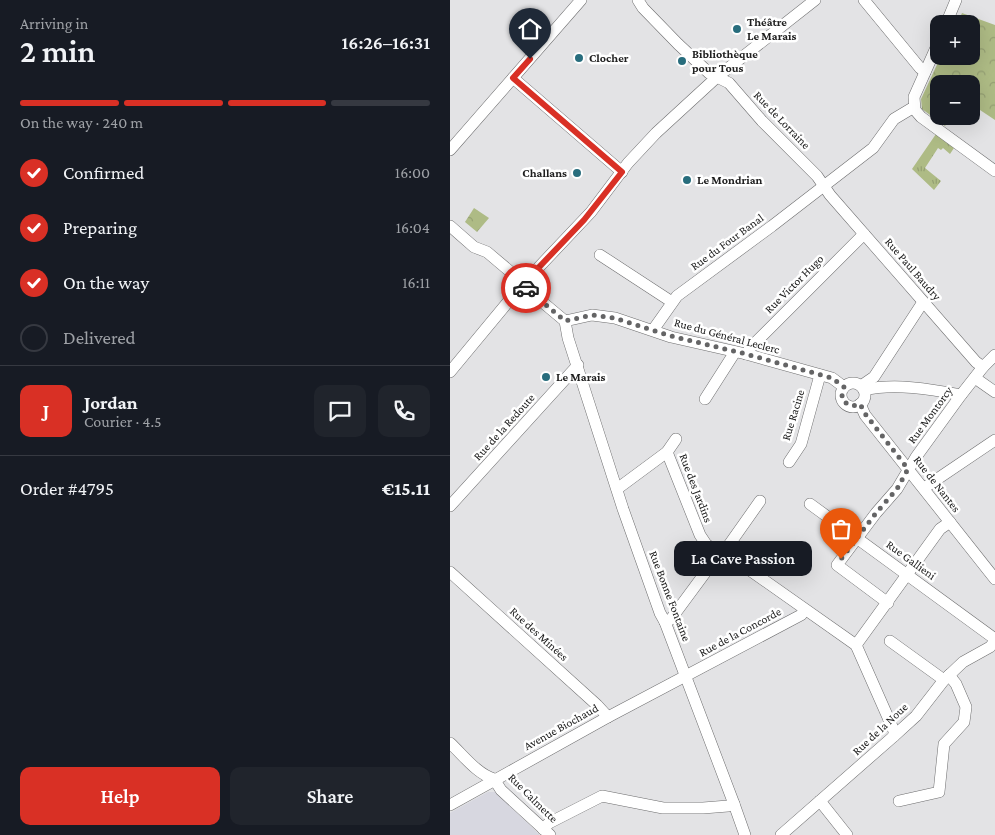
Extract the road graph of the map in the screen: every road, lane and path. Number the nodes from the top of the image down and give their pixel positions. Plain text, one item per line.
1 (581, 0) edge
2 (638, 0) edge
3 (815, 0) edge
4 (864, 0) edge
5 (956, 0) edge
6 (950, 15) edge
7 (930, 61) edge
8 (925, 72) junction
9 (718, 76) junction
10 (513, 78) junction
11 (914, 107) junction
12 (450, 150) edge
13 (995, 171) edge
14 (622, 172) junction
15 (825, 186) junction
16 (450, 226) edge
17 (864, 234) junction
18 (600, 255) dead end
19 (522, 285) junction
20 (672, 302) junction
21 (923, 302) junction
22 (565, 321) junction
23 (653, 330) junction
24 (740, 353) junction
25 (995, 356) edge
26 (578, 365) junction
27 (983, 367) junction
28 (450, 372) edge
29 (820, 375) junction
30 (975, 378) junction
31 (844, 387) junction
32 (862, 388) junction
33 (995, 392) edge
34 (961, 395) junction
35 (705, 399) dead end
36 (860, 404) junction
37 (676, 440) dead end
38 (995, 440) edge
39 (667, 452) junction
40 (789, 462) dead end
41 (908, 469) junction
42 (924, 488) junction
43 (617, 489) junction
44 (760, 501) dead end
45 (810, 504) dead end
46 (450, 506) edge
47 (950, 522) junction
48 (857, 538) junction
49 (721, 553) junction
50 (450, 572) edge
51 (908, 575) junction
52 (995, 579) edge
53 (888, 603) junction
54 (805, 610) junction
55 (666, 622) junction
56 (890, 640) dead end
57 (995, 640) edge
58 (856, 645) junction
59 (686, 676) junction
60 (947, 677) junction
61 (608, 717) junction
62 (894, 736) junction
63 (450, 743) edge
64 (494, 779) junction
65 (820, 801) junction
66 (899, 801) dead end
67 (734, 804) junction
68 (450, 805) edge
69 (547, 832) edge
70 (745, 835) edge
71 (780, 835) edge
72 (847, 835) edge

1 - 10 street
2 - 9 street, Rue de Lorraine
3 - 9 street
4 - 8 street
5 - 6 street
7 - 8 street
8 - 11 street
9 - 14 street
9 - 15 street, Rue de Lorraine
10 - 12 street
10 - 14 street
11 - 13 street
11 - 15 street, Rue du Four Banal
14 - 19 street
15 - 17 street, Rue Paul Baudry
15 - 20 street, Rue du Four Banal
16 - 19 street
17 - 21 street, Rue Paul Baudry
17 - 24 street, Rue Victor Hugo
18 - 20 street
19 - 22 street
19 - 28 street
20 - 23 street, Rue du Four Banal
21 - 27 street, Rue Paul Baudry
21 - 32 street
22 - 23 street, Rue du Général Leclerc
22 - 26 street, Rue Bonne Fontaine
23 - 24 street, Rue du Général Leclerc
24 - 29 street, Rue du Général Leclerc
24 - 35 street, Rue Victor Hugo
25 - 27 street, Rue Montorcy
26 - 43 street, Rue Bonne Fontaine
26 - 46 street, Rue de la Redoute
27 - 30 street, Rue Montorcy
29 - 31 street, Rue du Général Leclerc
29 - 40 street, Rue Racine
30 - 33 street
30 - 34 street, Rue Montorcy
31 - 32 street
31 - 36 street
32 - 34 street
32 - 36 street
34 - 41 street, Rue Montorcy
36 - 41 street, Rue de Nantes
37 - 39 street
38 - 42 street
39 - 43 street
39 - 49 street, Rue des Jardins
41 - 42 street, Rue de Nantes
41 - 48 street, Rue Montorcy
42 - 47 street, Rue de Nantes
43 - 55 street, Rue Bonne Fontaine
44 - 49 street
45 - 48 street, Rue Gallieni
47 - 51 street
47 - 52 street, Rue de Nantes
48 - 51 street, Rue Gallieni
48 - 53 street, Rue Montorcy
49 - 54 street, Rue des Jardins
49 - 55 street
50 - 61 street, Rue des Minées
51 - 53 street
51 - 57 street, Rue Gallieni
53 - 58 street
54 - 58 street, Rue des Jardins
54 - 59 street, Rue de la Concorde
55 - 59 street, Rue Bonne Fontaine
56 - 60 street
57 - 60 street, Rue de la Noue
58 - 62 street
59 - 61 street, Avenue Biochaud
59 - 67 street, Rue Bonne Fontaine
60 - 62 street, Rue de la Noue
60 - 66 street
61 - 64 street, Avenue Biochaud
62 - 65 street, Rue de la Noue
63 - 64 street, Rue Calmette
64 - 68 street, Avenue Biochaud
64 - 69 street, Rue Calmette
65 - 71 street, Rue de la Noue
65 - 72 street
67 - 69 street
67 - 70 street, Rue Bonne Fontaine

